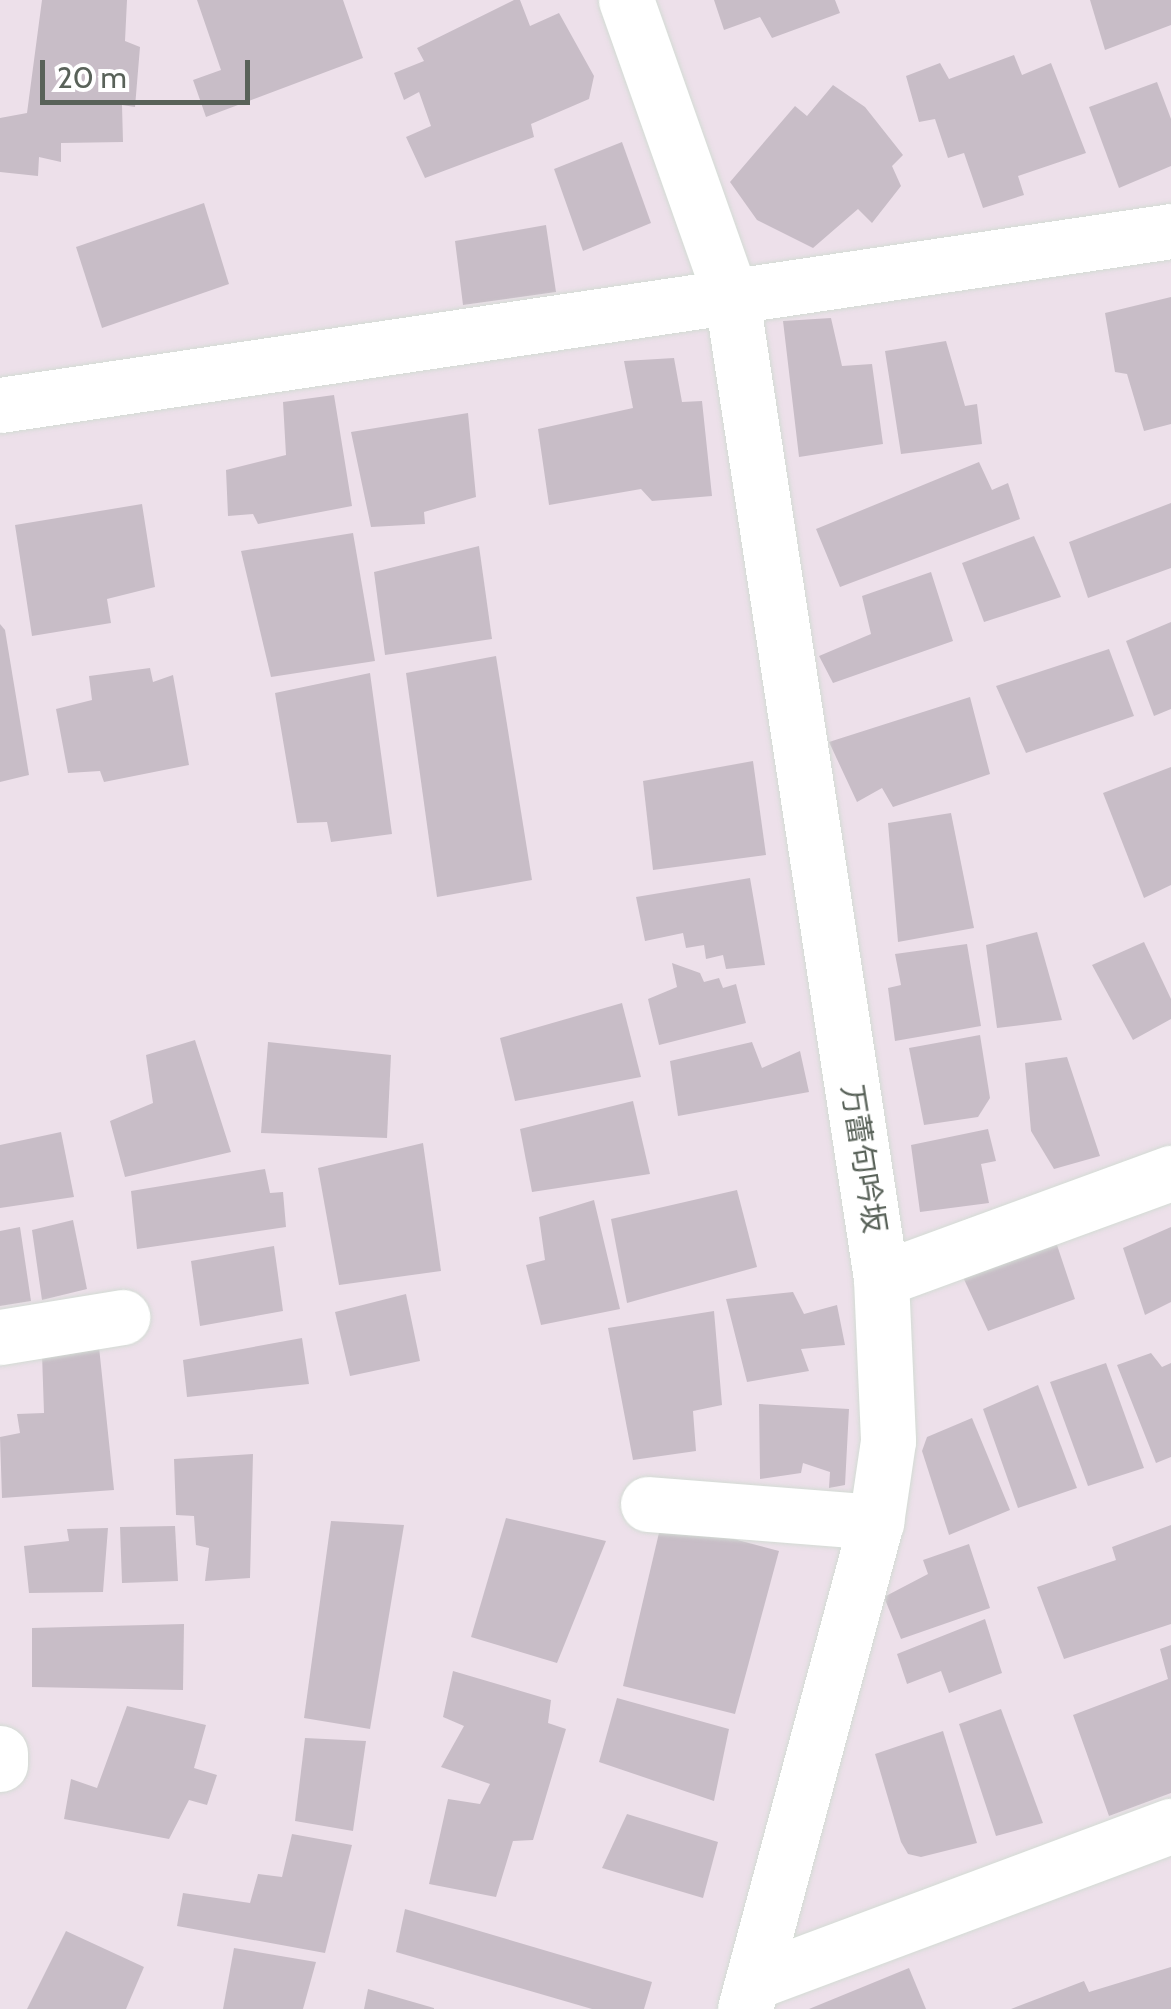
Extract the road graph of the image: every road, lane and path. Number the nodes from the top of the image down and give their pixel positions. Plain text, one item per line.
1 (626, 0) edge
2 (1171, 231) edge
3 (732, 299) junction
4 (0, 404) edge
5 (1171, 1173) edge
6 (881, 1279) junction
7 (122, 1317) dead end
8 (0, 1338) edge
9 (648, 1504) dead end
10 (876, 1522) junction
11 (0, 1753) edge
12 (0, 1764) edge
13 (1171, 1826) edge
14 (749, 1996) edge

1 - 3 street, 万蕾句吟坂
2 - 3 street
3 - 4 street
3 - 6 street, 万蕾句吟坂
5 - 6 street
6 - 10 street, 万蕾句吟坂
7 - 8 street
9 - 10 street
10 - 14 street, 万蕾句吟坂
11 - 12 street
13 - 14 street

